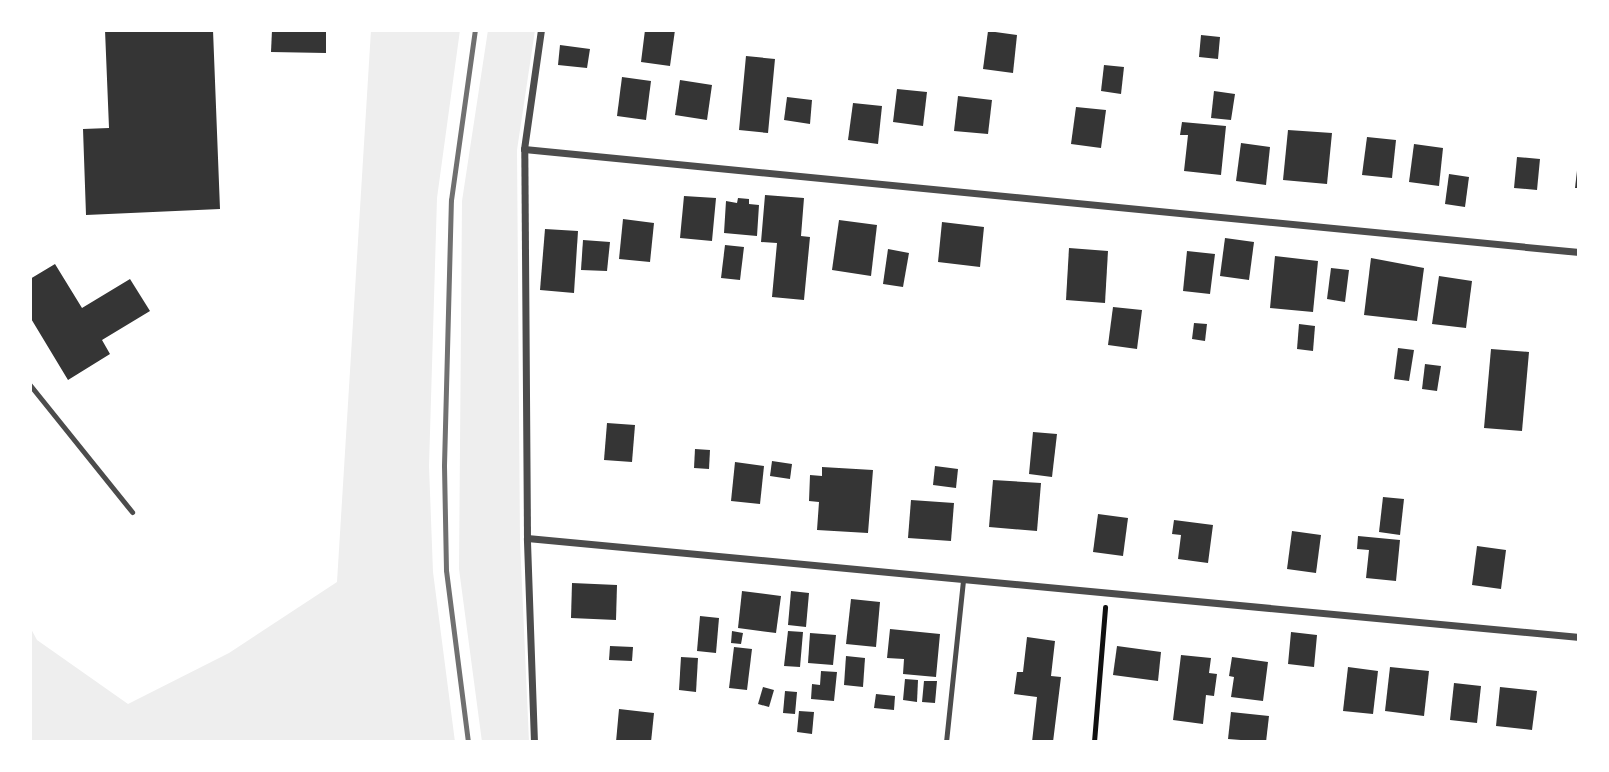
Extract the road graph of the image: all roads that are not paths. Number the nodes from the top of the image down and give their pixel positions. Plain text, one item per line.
1 (541, 30) edge
2 (524, 149) junction
3 (1579, 252) edge
4 (30, 385) edge
5 (132, 512) dead end
6 (527, 538) junction
7 (963, 579) junction
8 (1579, 637) edge
9 (534, 742) edge
10 (946, 742) edge

1 - 2 street
2 - 3 street
2 - 6 street
4 - 5 lane
6 - 7 street
6 - 9 street
7 - 8 street
7 - 10 lane

